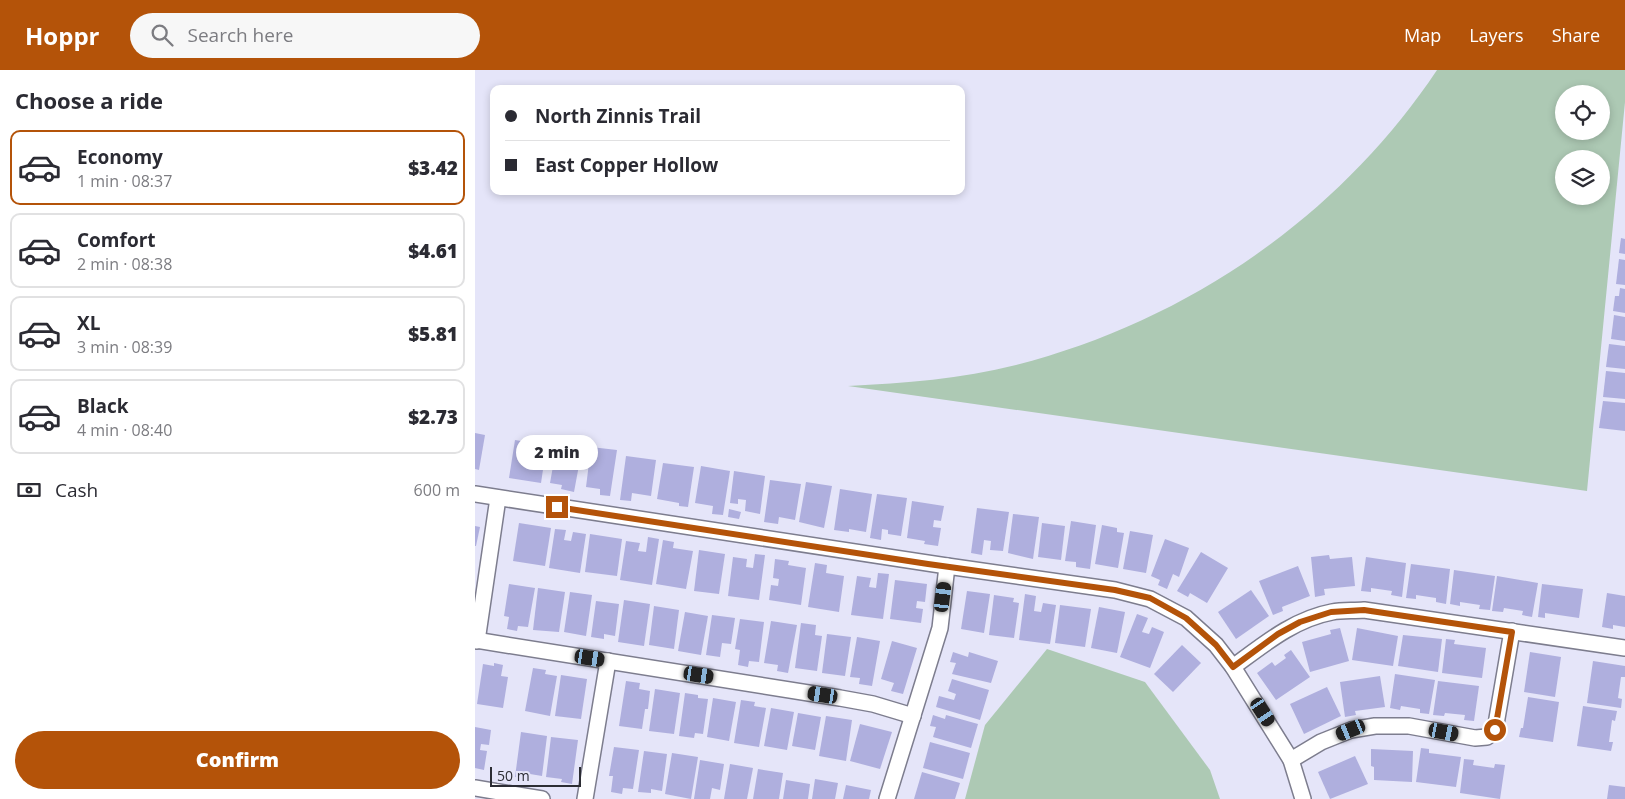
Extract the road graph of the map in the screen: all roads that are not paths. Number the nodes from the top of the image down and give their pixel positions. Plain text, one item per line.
1 (475, 494) edge
2 (498, 498) junction
3 (947, 566) junction
4 (1512, 632) junction
5 (476, 640) edge
6 (1625, 648) edge
7 (608, 661) junction
8 (1233, 667) junction
9 (913, 716) junction
10 (1291, 760) junction
11 (475, 788) edge
12 (493, 795) edge
13 (542, 799) edge
14 (585, 799) edge
15 (887, 799) edge
16 (1303, 799) edge

1 - 2 street
2 - 3 street
2 - 5 street
3 - 8 street
3 - 9 street
4 - 6 street
4 - 8 street
4 - 10 street
5 - 7 street
7 - 9 street
7 - 14 street
8 - 10 street
9 - 15 street
10 - 16 street
11 - 12 street
12 - 13 street

